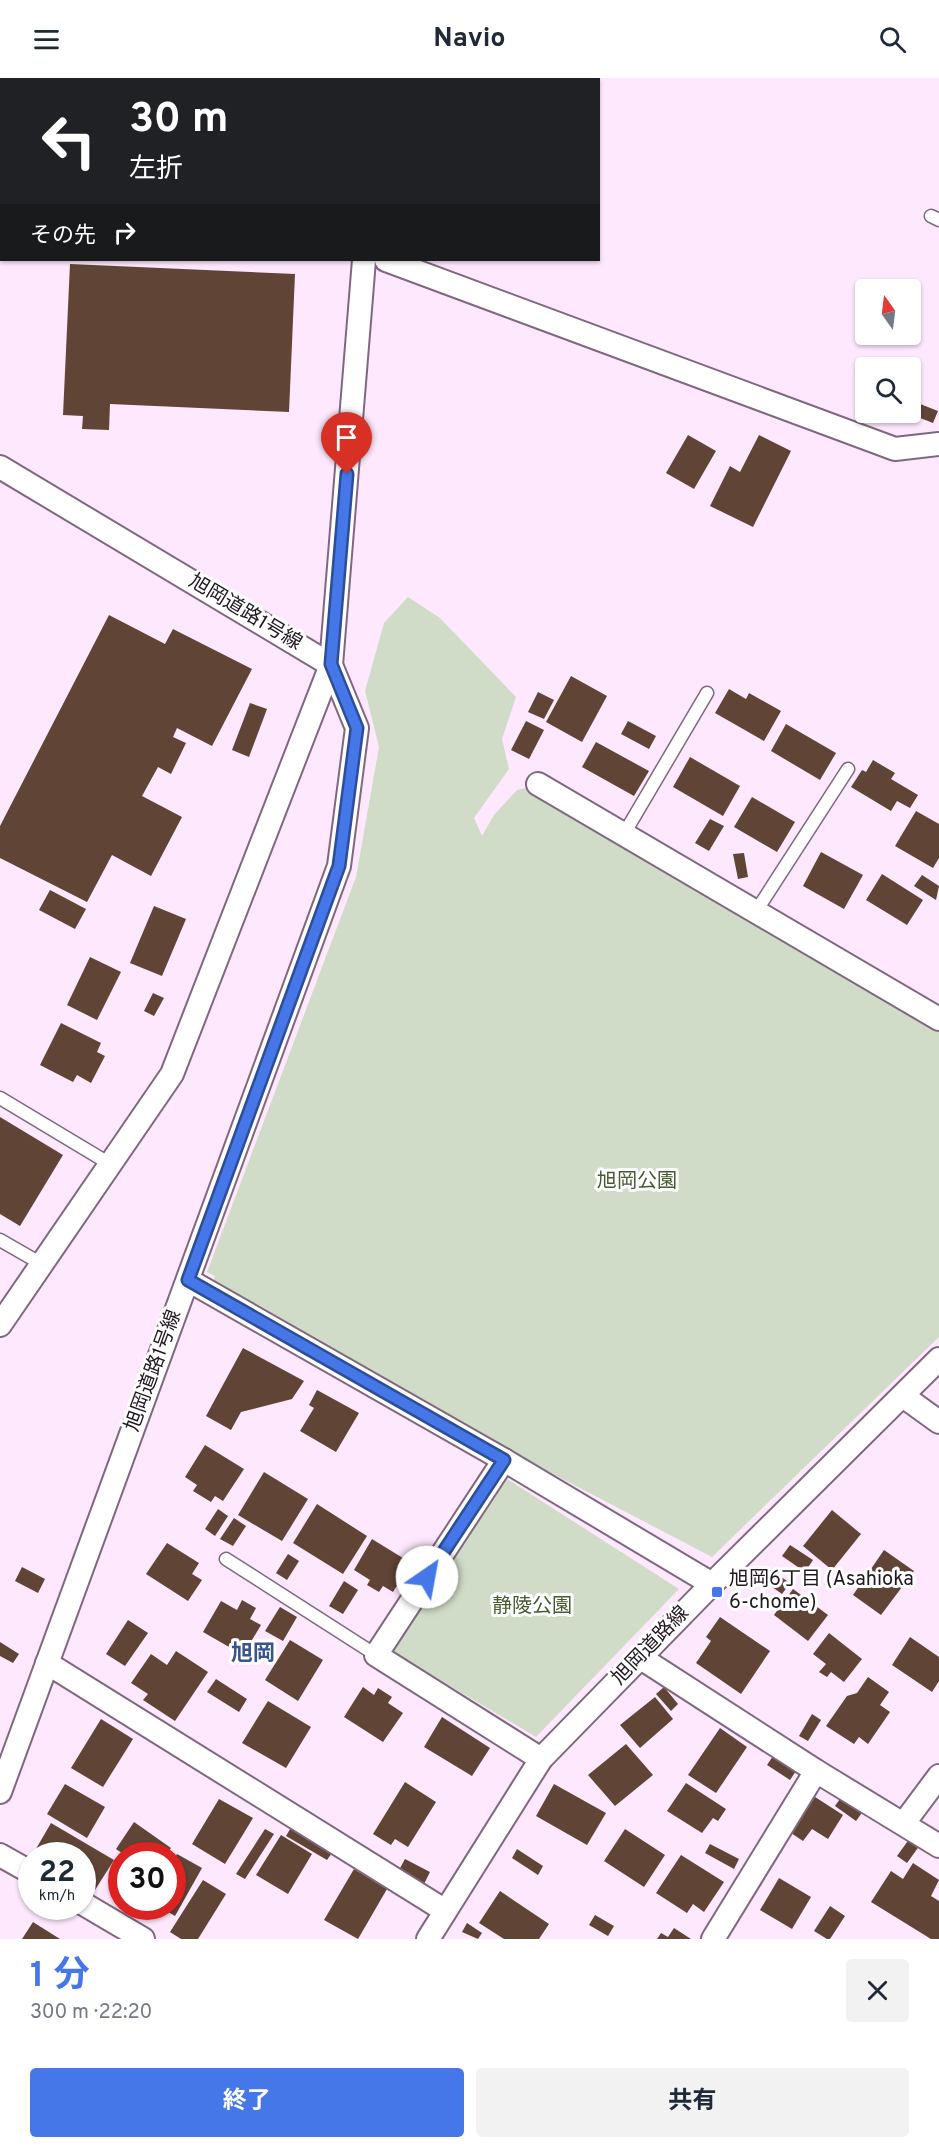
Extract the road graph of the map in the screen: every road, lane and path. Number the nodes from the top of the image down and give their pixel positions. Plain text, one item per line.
1 (364, 261) edge
2 (389, 261) edge
3 (939, 444) edge
4 (0, 467) edge
5 (331, 664) junction
6 (707, 693) dead end
7 (849, 769) dead end
8 (538, 784) dead end
9 (624, 834) junction
10 (755, 912) junction
11 (939, 1019) edge
12 (0, 1098) edge
13 (110, 1164) junction
14 (0, 1240) edge
15 (40, 1263) junction
16 (188, 1280) junction
17 (0, 1325) edge
18 (939, 1359) edge
19 (903, 1395) junction
20 (939, 1422) edge
21 (504, 1460) junction
22 (226, 1559) dead end
23 (711, 1584) junction
24 (376, 1655) junction
25 (641, 1658) junction
26 (47, 1663) junction
27 (541, 1759) junction
28 (816, 1771) junction
29 (939, 1776) edge
30 (0, 1792) edge
31 (904, 1823) junction
32 (939, 1846) edge
33 (0, 1854) edge
34 (18, 1865) edge
35 (444, 1910) junction
36 (96, 1911) edge
37 (143, 1939) edge
38 (428, 1939) edge
39 (713, 1939) edge

1 - 5 street
2 - 3 street
4 - 5 street, 旭岡道路1号線
5 - 13 street
5 - 16 street, 旭岡道路1号線
6 - 9 lane
7 - 10 lane
8 - 9 street
9 - 10 street
10 - 11 street
12 - 13 lane
13 - 15 street
14 - 15 lane
15 - 17 street
16 - 21 street
16 - 26 street, 旭岡道路1号線
18 - 19 street, 旭岡道路線
19 - 20 street
19 - 23 street, 旭岡道路線
21 - 23 street
21 - 24 street
22 - 24 lane
23 - 25 street, 旭岡道路線
24 - 27 street
25 - 27 street, 旭岡道路線
25 - 28 street
26 - 30 street, 旭岡道路1号線
26 - 35 street
27 - 35 street, 旭岡道路線
28 - 31 street
28 - 39 street
29 - 31 street
31 - 32 street
33 - 34 street
35 - 38 street, 旭岡道路線
36 - 37 street

